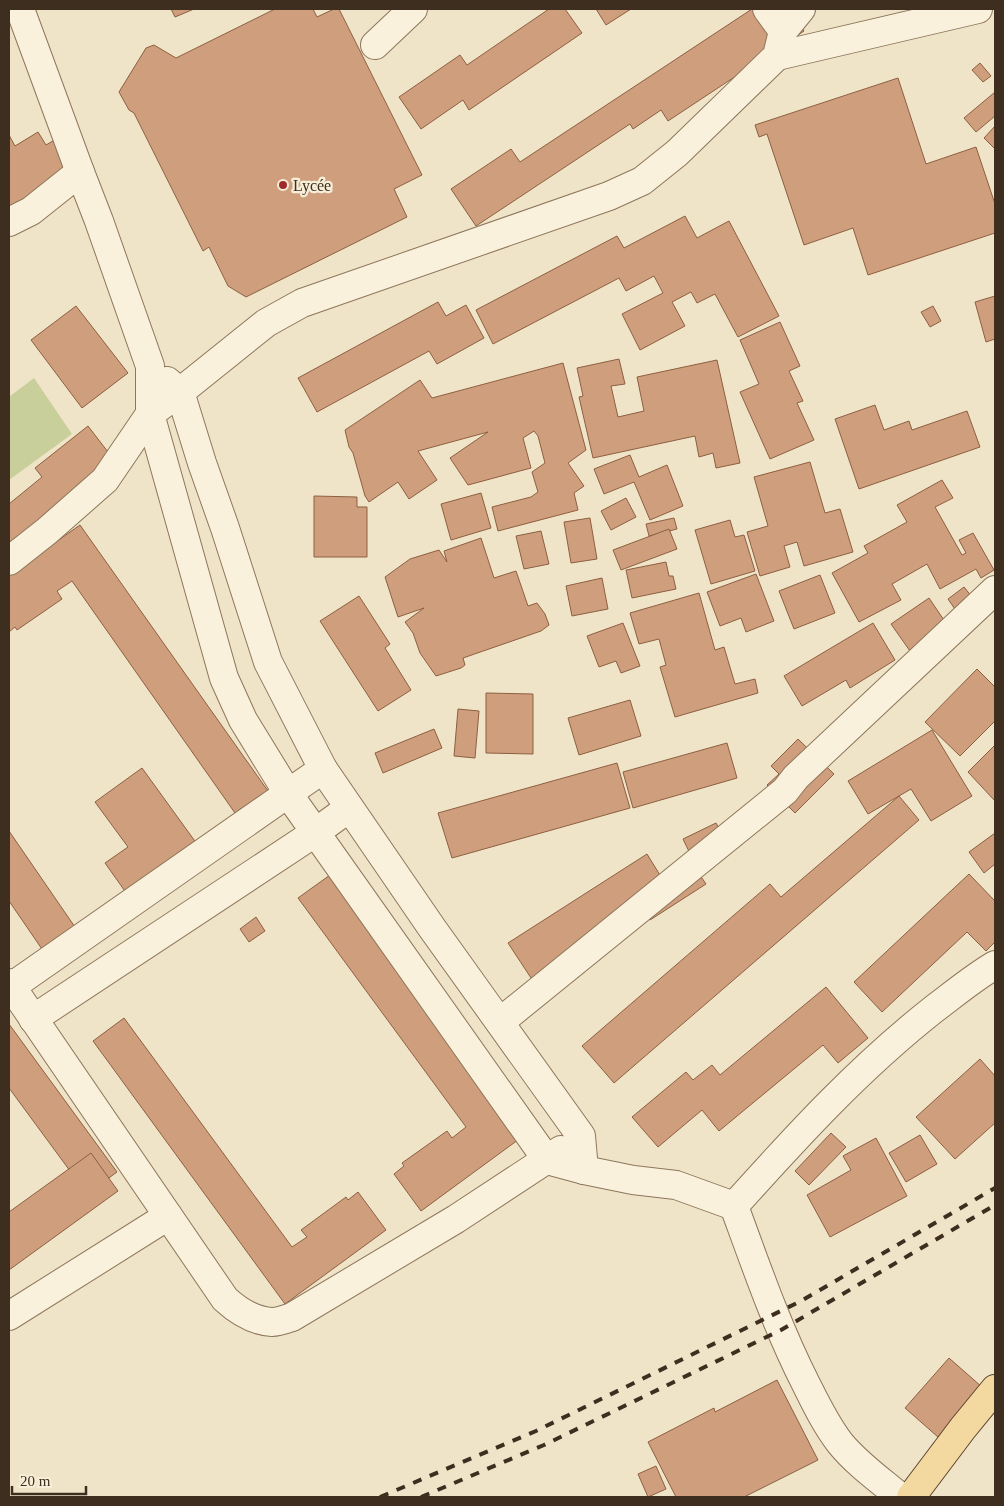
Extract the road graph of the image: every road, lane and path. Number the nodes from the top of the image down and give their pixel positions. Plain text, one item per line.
1 (20, 9) edge
2 (413, 9) edge
3 (767, 9) edge
4 (801, 9) edge
5 (978, 9) edge
6 (780, 43) junction
7 (375, 45) dead end
8 (80, 172) junction
9 (9, 222) edge
10 (150, 366) junction
11 (180, 392) junction
12 (150, 414) junction
13 (9, 561) edge
14 (995, 590) edge
15 (323, 770) junction
16 (289, 795) junction
17 (349, 808) junction
18 (316, 832) junction
19 (995, 965) edge
20 (10, 985) edge
21 (33, 1019) junction
22 (500, 1022) junction
23 (581, 1136) junction
24 (547, 1160) junction
25 (584, 1170) junction
26 (734, 1206) junction
27 (168, 1216) junction
28 (9, 1316) edge
29 (995, 1389) edge
30 (900, 1497) edge
31 (910, 1497) edge

1 - 8 street
2 - 7 street
3 - 6 street
4 - 6 street
5 - 6 street
6 - 11 street
8 - 9 street
8 - 10 street
10 - 11 street
10 - 12 street
11 - 12 street
11 - 15 street
12 - 13 street
12 - 16 street
14 - 22 street
15 - 16 street
15 - 17 street
16 - 18 street
16 - 20 street
17 - 18 street
17 - 22 street
18 - 21 street
18 - 24 street
19 - 26 street
20 - 21 street
21 - 27 street
22 - 23 street
23 - 24 street
23 - 25 street
24 - 25 street
24 - 27 street
25 - 26 street
26 - 30 street
27 - 28 street
29 - 31 main road

